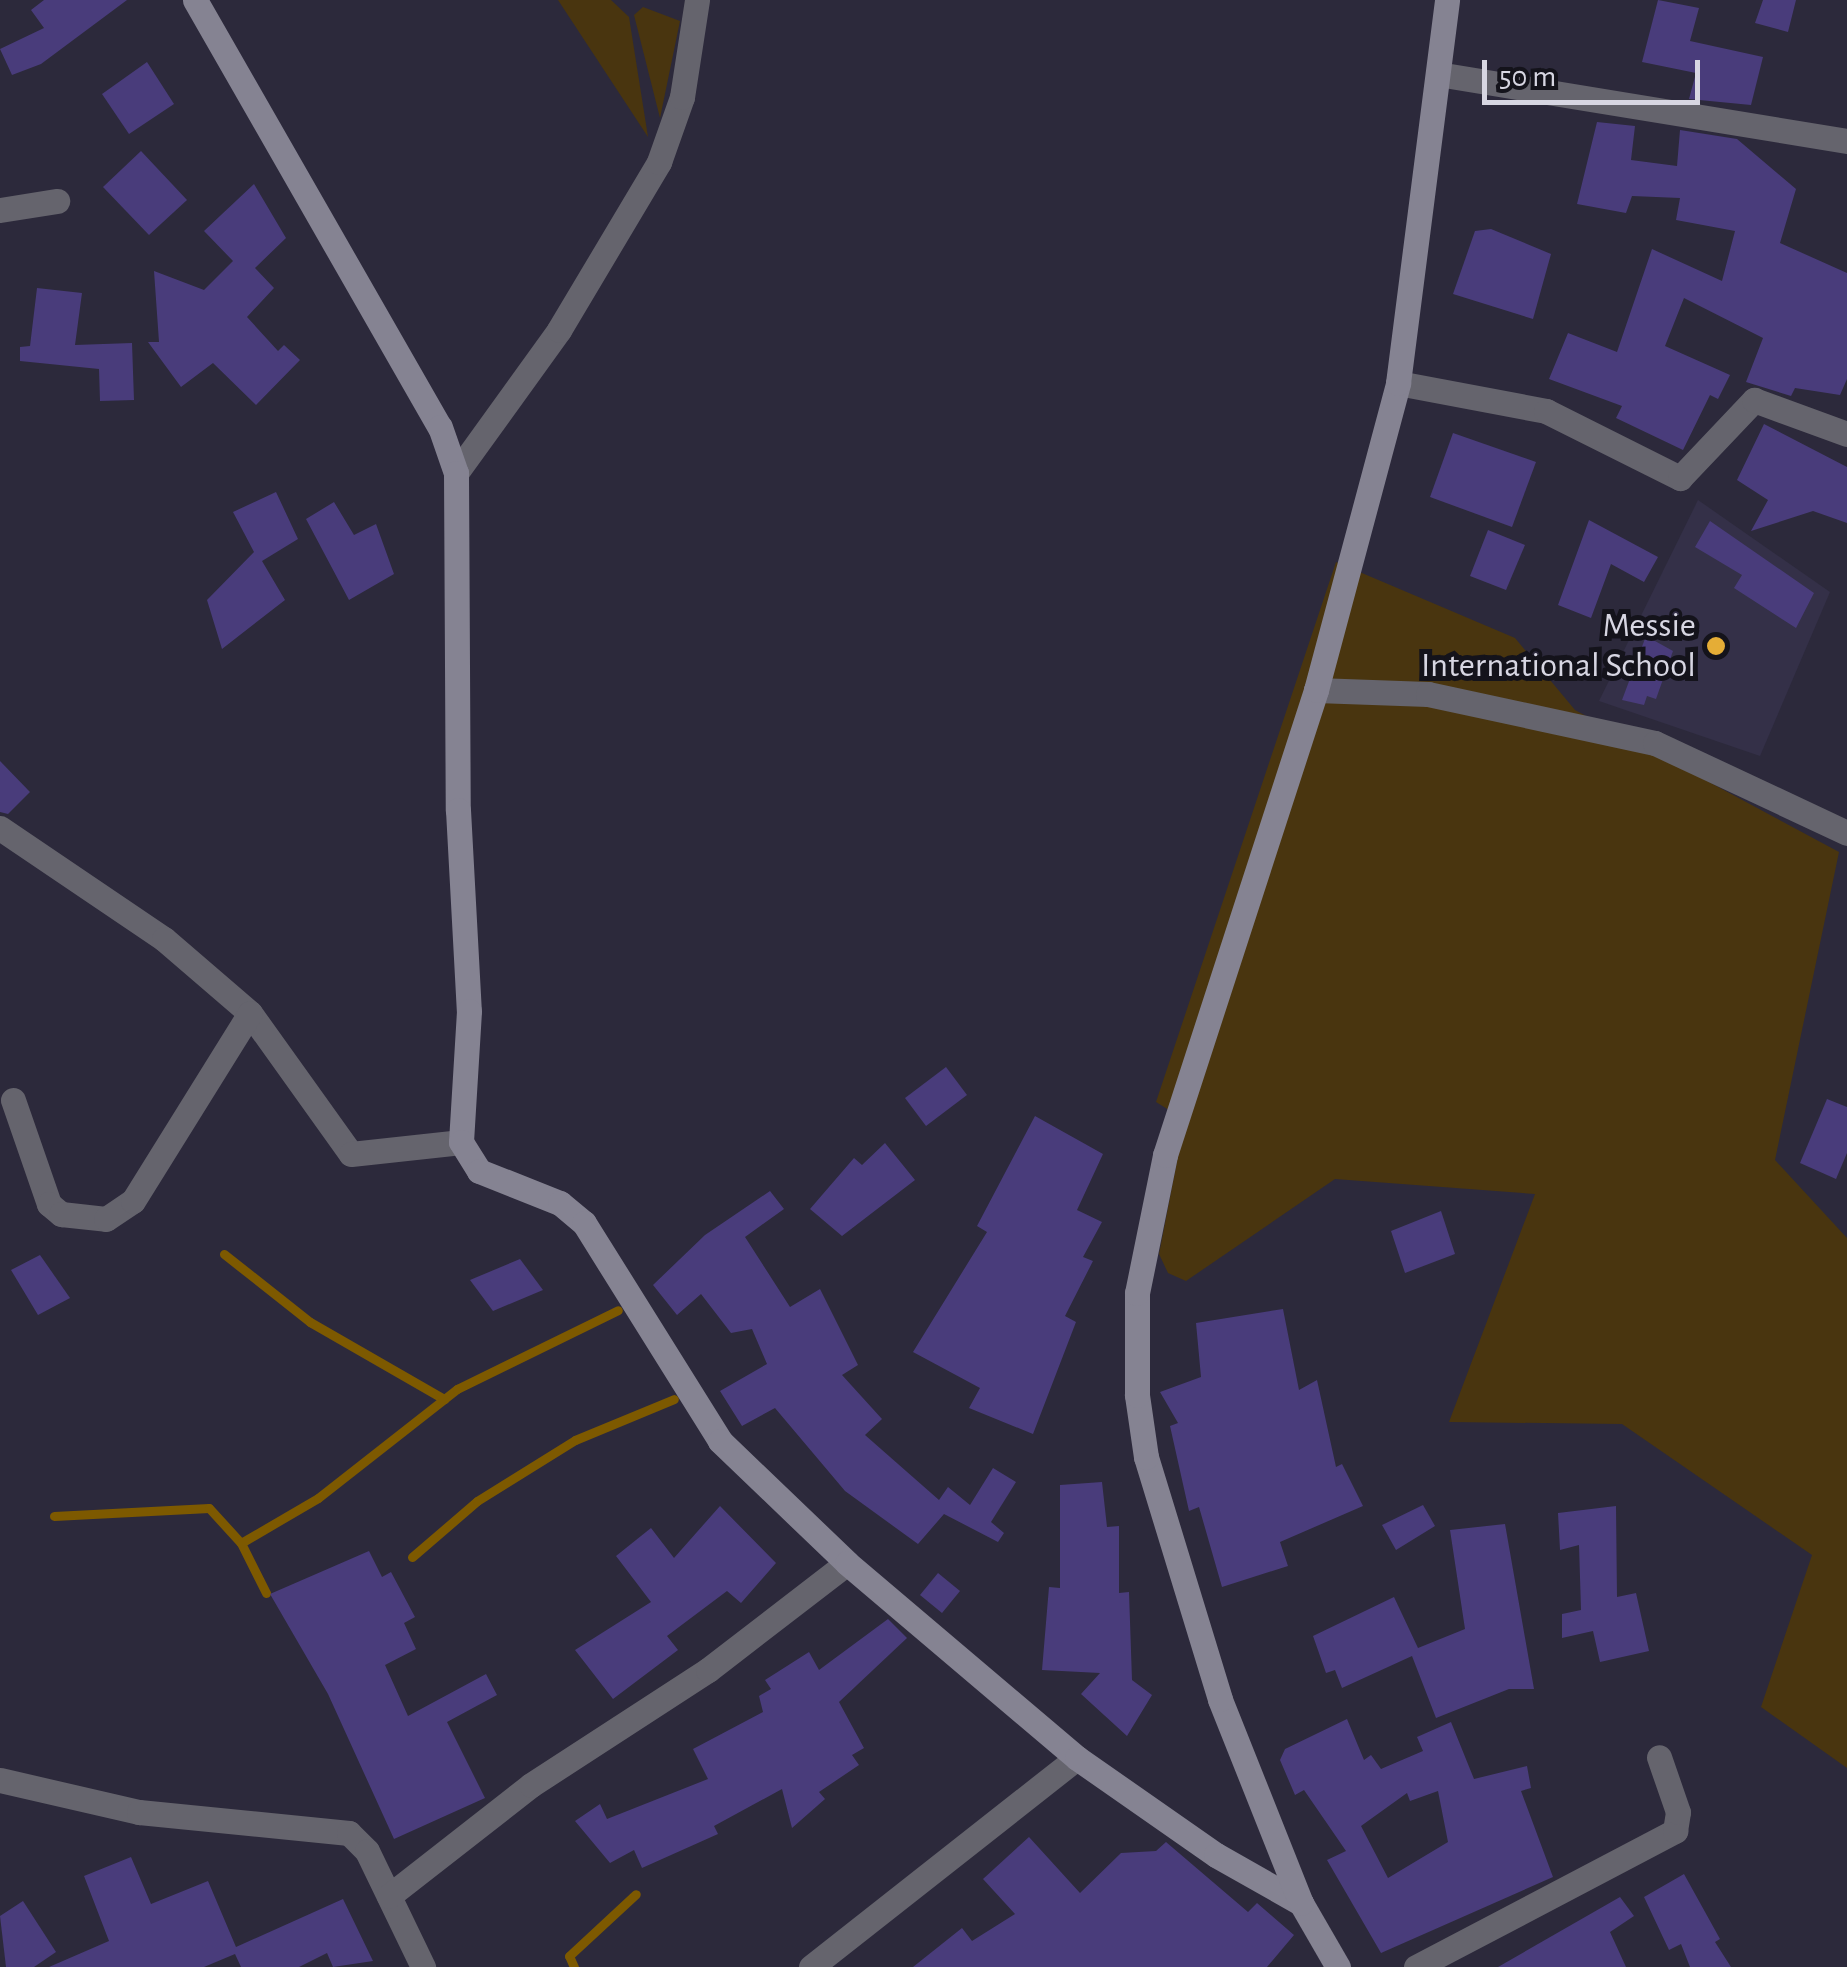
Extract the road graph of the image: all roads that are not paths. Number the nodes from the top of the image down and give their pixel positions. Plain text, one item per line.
1 (194, 0) edge
2 (697, 0) edge
3 (1447, 0) edge
4 (1438, 74) junction
5 (1847, 141) edge
6 (58, 201) dead end
7 (0, 210) edge
8 (1398, 382) junction
9 (1847, 434) edge
10 (456, 473) junction
11 (1316, 690) junction
12 (0, 828) edge
13 (1847, 833) edge
14 (250, 1013) junction
15 (13, 1100) dead end
16 (462, 1142) junction
17 (847, 1563) junction
18 (1659, 1757) dead end
19 (1078, 1758) junction
20 (0, 1780) edge
21 (389, 1896) junction
22 (1301, 1903) junction
23 (1331, 1964) edge
24 (422, 1967) edge
25 (811, 1967) edge
26 (1416, 1967) edge

1 - 10 street
2 - 10 street
3 - 4 street
4 - 5 street
4 - 8 street
6 - 7 street
8 - 9 street
8 - 11 street
10 - 16 street
11 - 13 street
11 - 22 street
12 - 14 street
14 - 15 street
14 - 16 street
16 - 17 street
17 - 19 street
17 - 21 street
18 - 26 street
19 - 22 street
19 - 25 street
20 - 21 street
21 - 24 street
22 - 23 street

